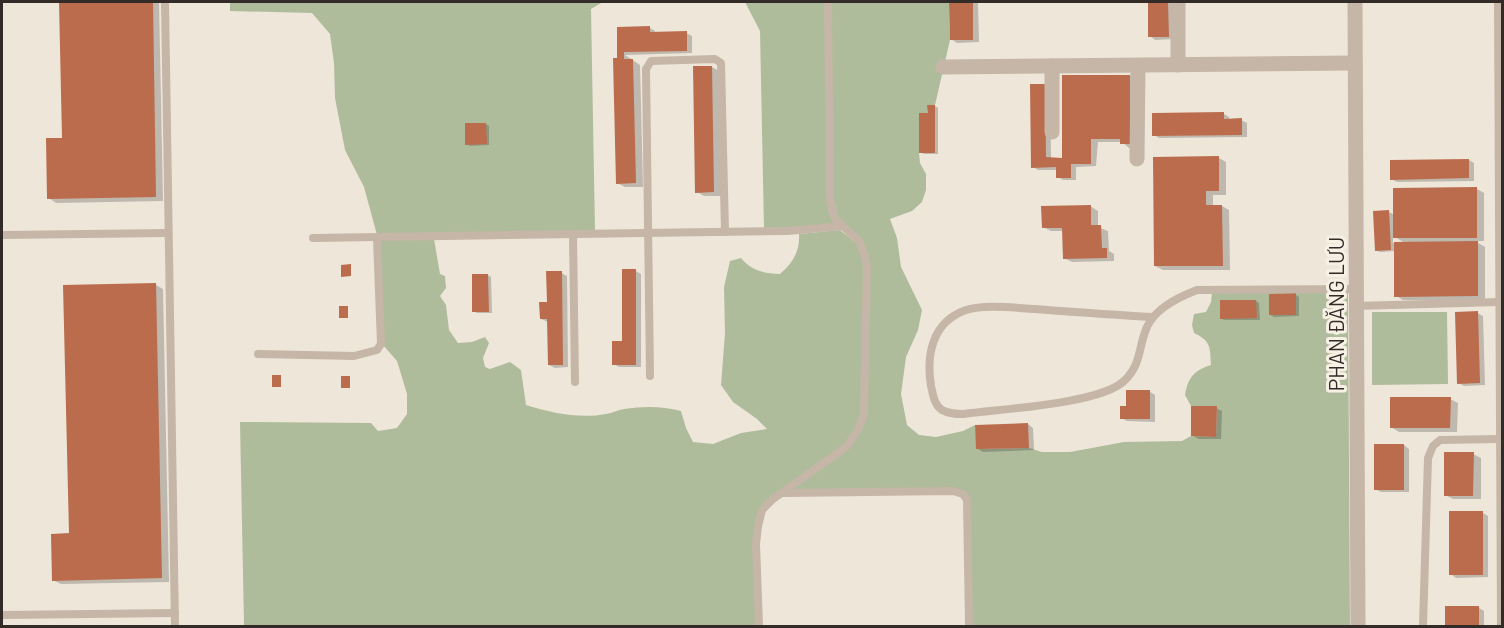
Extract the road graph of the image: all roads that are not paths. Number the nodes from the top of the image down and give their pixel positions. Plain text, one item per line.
1 (165, 2) edge
2 (828, 2) edge
3 (1178, 2) edge
4 (1355, 2) edge
5 (1498, 2) edge
6 (1355, 63) junction
7 (1178, 65) junction
8 (1052, 66) junction
9 (1138, 66) junction
10 (944, 67) dead end
11 (1052, 132) dead end
12 (1137, 159) dead end
13 (1501, 166) edge
14 (842, 226) junction
15 (725, 232) junction
16 (167, 233) junction
17 (647, 233) junction
18 (573, 234) junction
19 (2, 235) edge
20 (313, 238) dead end
21 (377, 238) junction
22 (1356, 289) junction
23 (1499, 302) junction
24 (1356, 306) junction
25 (1153, 317) junction
26 (258, 354) dead end
27 (650, 376) dead end
28 (575, 382) dead end
29 (1501, 404) edge
30 (1500, 439) junction
31 (783, 493) junction
32 (175, 613) junction
33 (2, 615) edge
34 (175, 627) edge
35 (759, 627) edge
36 (969, 627) edge
37 (1358, 627) edge
38 (1423, 627) edge
39 (1501, 627) edge

1 - 16 lane
2 - 14 lane
3 - 7 street
4 - 6 street, PHAN ĐĂNG LƯU
5 - 13 lane
6 - 7 street
6 - 22 street, PHAN ĐĂNG LƯU
7 - 9 street
8 - 9 street
8 - 10 street
8 - 11 street
9 - 12 street
13 - 23 lane
14 - 15 lane
14 - 31 lane
15 - 17 lane
15 - 17 lane
16 - 19 lane
16 - 32 lane
17 - 18 lane
17 - 27 lane
18 - 21 lane
18 - 28 lane
20 - 21 lane
21 - 26 lane
22 - 24 street, PHAN ĐĂNG LƯU
22 - 25 lane
23 - 24 lane
23 - 29 lane
24 - 37 street, PHAN ĐĂNG LƯU
25 - 25 lane
29 - 30 lane
30 - 38 lane
30 - 39 lane
31 - 35 lane
31 - 36 lane
32 - 33 lane
32 - 34 lane

